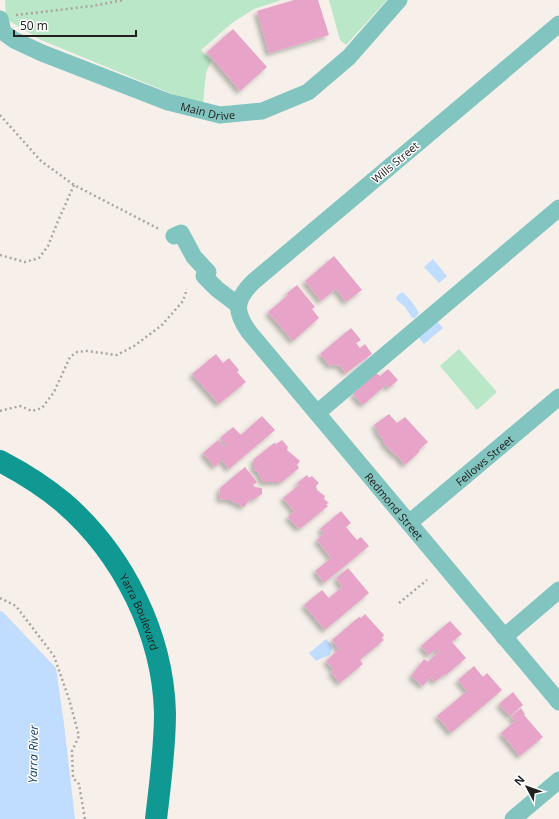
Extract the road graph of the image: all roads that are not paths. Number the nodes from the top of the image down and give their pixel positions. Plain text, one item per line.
1 (399, 0) edge
2 (8, 17) edge
3 (559, 24) edge
4 (559, 208) edge
5 (174, 236) road end
6 (238, 305) junction
7 (559, 397) edge
8 (317, 412) junction
9 (0, 462) edge
10 (409, 523) junction
11 (559, 590) edge
12 (504, 637) junction
13 (559, 702) edge
14 (559, 780) edge
15 (156, 819) edge
16 (513, 819) edge

1 - 2 street, Main Drive
3 - 6 street, Wills Street
4 - 8 street
5 - 6 street
6 - 8 street, Redmond Street
7 - 10 street, Fellows Street
8 - 10 street, Redmond Street
9 - 15 main road, Yarra Boulevard
10 - 12 street, Redmond Street
11 - 12 street
12 - 13 street, Redmond Street
14 - 16 street

